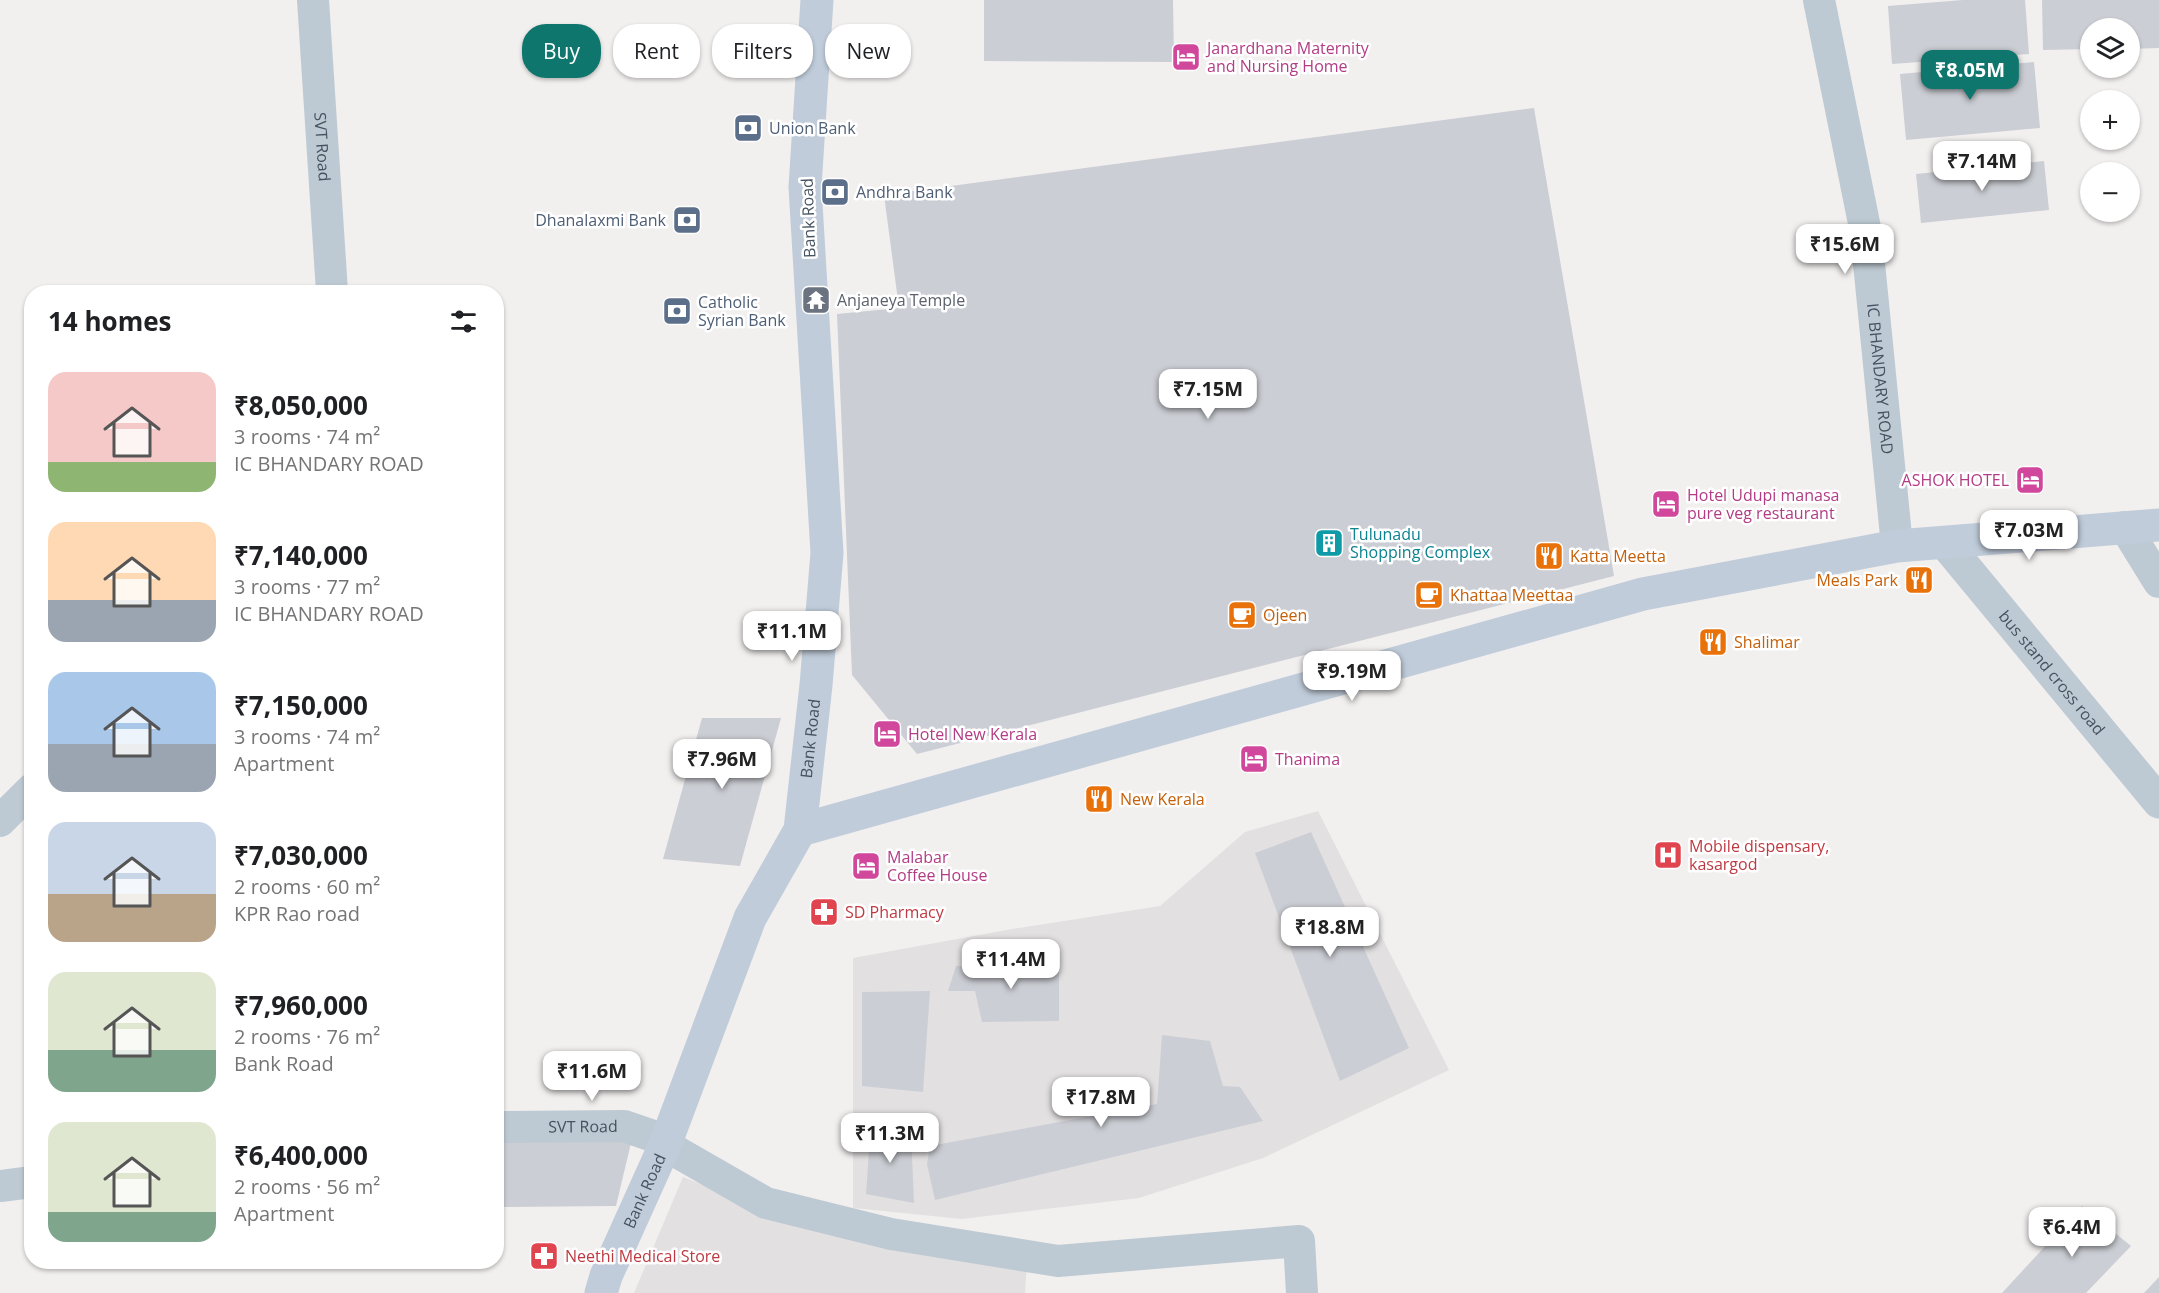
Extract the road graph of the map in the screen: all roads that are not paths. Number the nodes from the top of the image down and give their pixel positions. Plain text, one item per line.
1 (313, 0) edge
2 (817, 0) edge
3 (1819, 0) edge
4 (332, 285) edge
5 (2159, 525) edge
6 (2125, 527) junction
7 (1945, 543) junction
8 (1897, 546) junction
9 (2159, 582) edge
10 (24, 797) edge
11 (2159, 802) edge
12 (0, 820) edge
13 (800, 830) junction
14 (504, 1127) edge
15 (665, 1145) junction
16 (24, 1183) edge
17 (0, 1186) edge
18 (601, 1293) edge
19 (1302, 1293) edge

1 - 4 street, SVT Road
2 - 13 main road, Bank Road
3 - 8 street, IC BHANDARY ROAD
5 - 6 main road
6 - 7 main road
6 - 9 street
7 - 8 main road
7 - 11 street, bus stand cross road
8 - 13 main road
10 - 12 street
13 - 15 main road, Bank Road
14 - 15 street, SVT Road
15 - 18 main road, Bank Road
15 - 19 street, SVT Road
16 - 17 street

